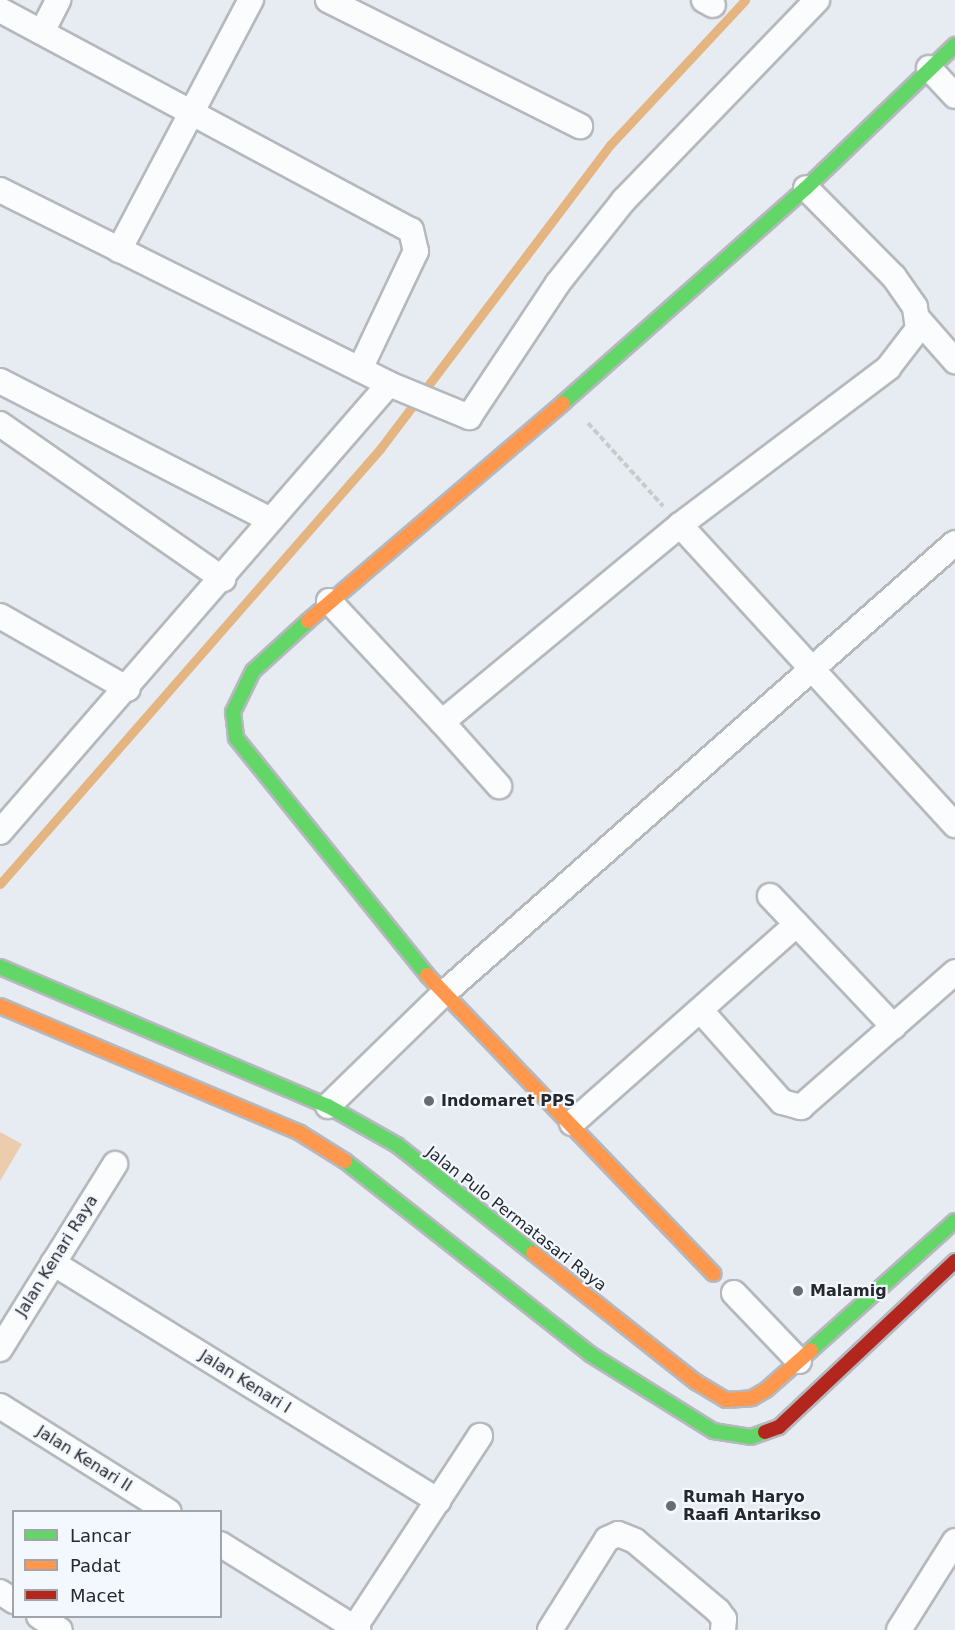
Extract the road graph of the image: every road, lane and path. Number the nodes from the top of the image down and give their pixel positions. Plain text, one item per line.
1 (57, 0) edge
2 (251, 0) edge
3 (328, 0) edge
4 (817, 0) edge
5 (0, 10) edge
6 (42, 32) junction
7 (955, 45) edge
8 (928, 68) junction
9 (955, 96) edge
10 (192, 110) junction
11 (580, 126) dead end
12 (806, 188) junction
13 (0, 190) edge
14 (119, 250) junction
15 (918, 320) junction
16 (955, 361) edge
17 (360, 369) junction
18 (0, 381) edge
19 (389, 384) junction
20 (567, 400) junction
21 (0, 424) edge
22 (270, 520) junction
23 (680, 525) junction
24 (955, 543) edge
25 (223, 579) junction
26 (329, 601) junction
27 (0, 616) edge
28 (811, 668) junction
29 (128, 689) junction
30 (442, 722) junction
31 (499, 786) dead end
32 (6, 818) edge
33 (955, 825) edge
34 (770, 896) dead end
35 (797, 924) junction
36 (0, 967) edge
37 (955, 972) edge
38 (444, 993) junction
39 (0, 1005) edge
40 (702, 1012) junction
41 (894, 1027) junction
42 (328, 1106) junction
43 (572, 1123) junction
44 (115, 1164) dead end
45 (955, 1221) edge
46 (524, 1247) junction
47 (955, 1261) edge
48 (53, 1263) junction
49 (505, 1269) junction
50 (714, 1274) dead end
51 (734, 1293) dead end
52 (0, 1349) edge
53 (799, 1361) junction
54 (0, 1406) edge
55 (480, 1436) dead end
56 (438, 1501) junction
57 (166, 1510) edge
58 (955, 1541) edge
59 (222, 1545) edge
60 (41, 1618) edge
61 (355, 1629) edge
62 (60, 1630) edge
63 (550, 1630) edge
64 (723, 1630) edge
65 (899, 1630) edge

1 - 6 street
2 - 10 street
3 - 11 street
4 - 19 street
5 - 6 street
6 - 10 street
7 - 8 street
8 - 9 street
8 - 12 street
10 - 14 street
10 - 17 street
12 - 15 street
12 - 20 street
13 - 14 street
14 - 17 street
15 - 16 street
15 - 23 street
17 - 19 street
18 - 22 street
19 - 22 street
20 - 23 path
20 - 26 street
21 - 25 street
22 - 25 street
23 - 28 street
23 - 30 street
24 - 28 street
25 - 29 street
26 - 30 street
26 - 38 street
27 - 29 street
28 - 33 street
28 - 38 street
29 - 32 street
30 - 31 street
34 - 35 street
35 - 40 street
35 - 41 street
36 - 42 street, Jalan Pulo Permatasari Raya
37 - 41 street
38 - 42 street
38 - 43 street
39 - 49 street
40 - 41 street
40 - 43 street
42 - 46 street, Jalan Pulo Permatasari Raya
43 - 50 street
44 - 48 street, Jalan Kenari Raya
45 - 53 street, Jalan Pulo Permatasari Raya
46 - 49 street
46 - 53 street, Jalan Pulo Permatasari Raya
47 - 49 street
48 - 52 street, Jalan Kenari Raya
48 - 56 street, Jalan Kenari I
51 - 53 street
54 - 57 street, Jalan Kenari II
55 - 56 street
56 - 61 street
58 - 65 street
59 - 61 street
60 - 62 street
63 - 64 street

